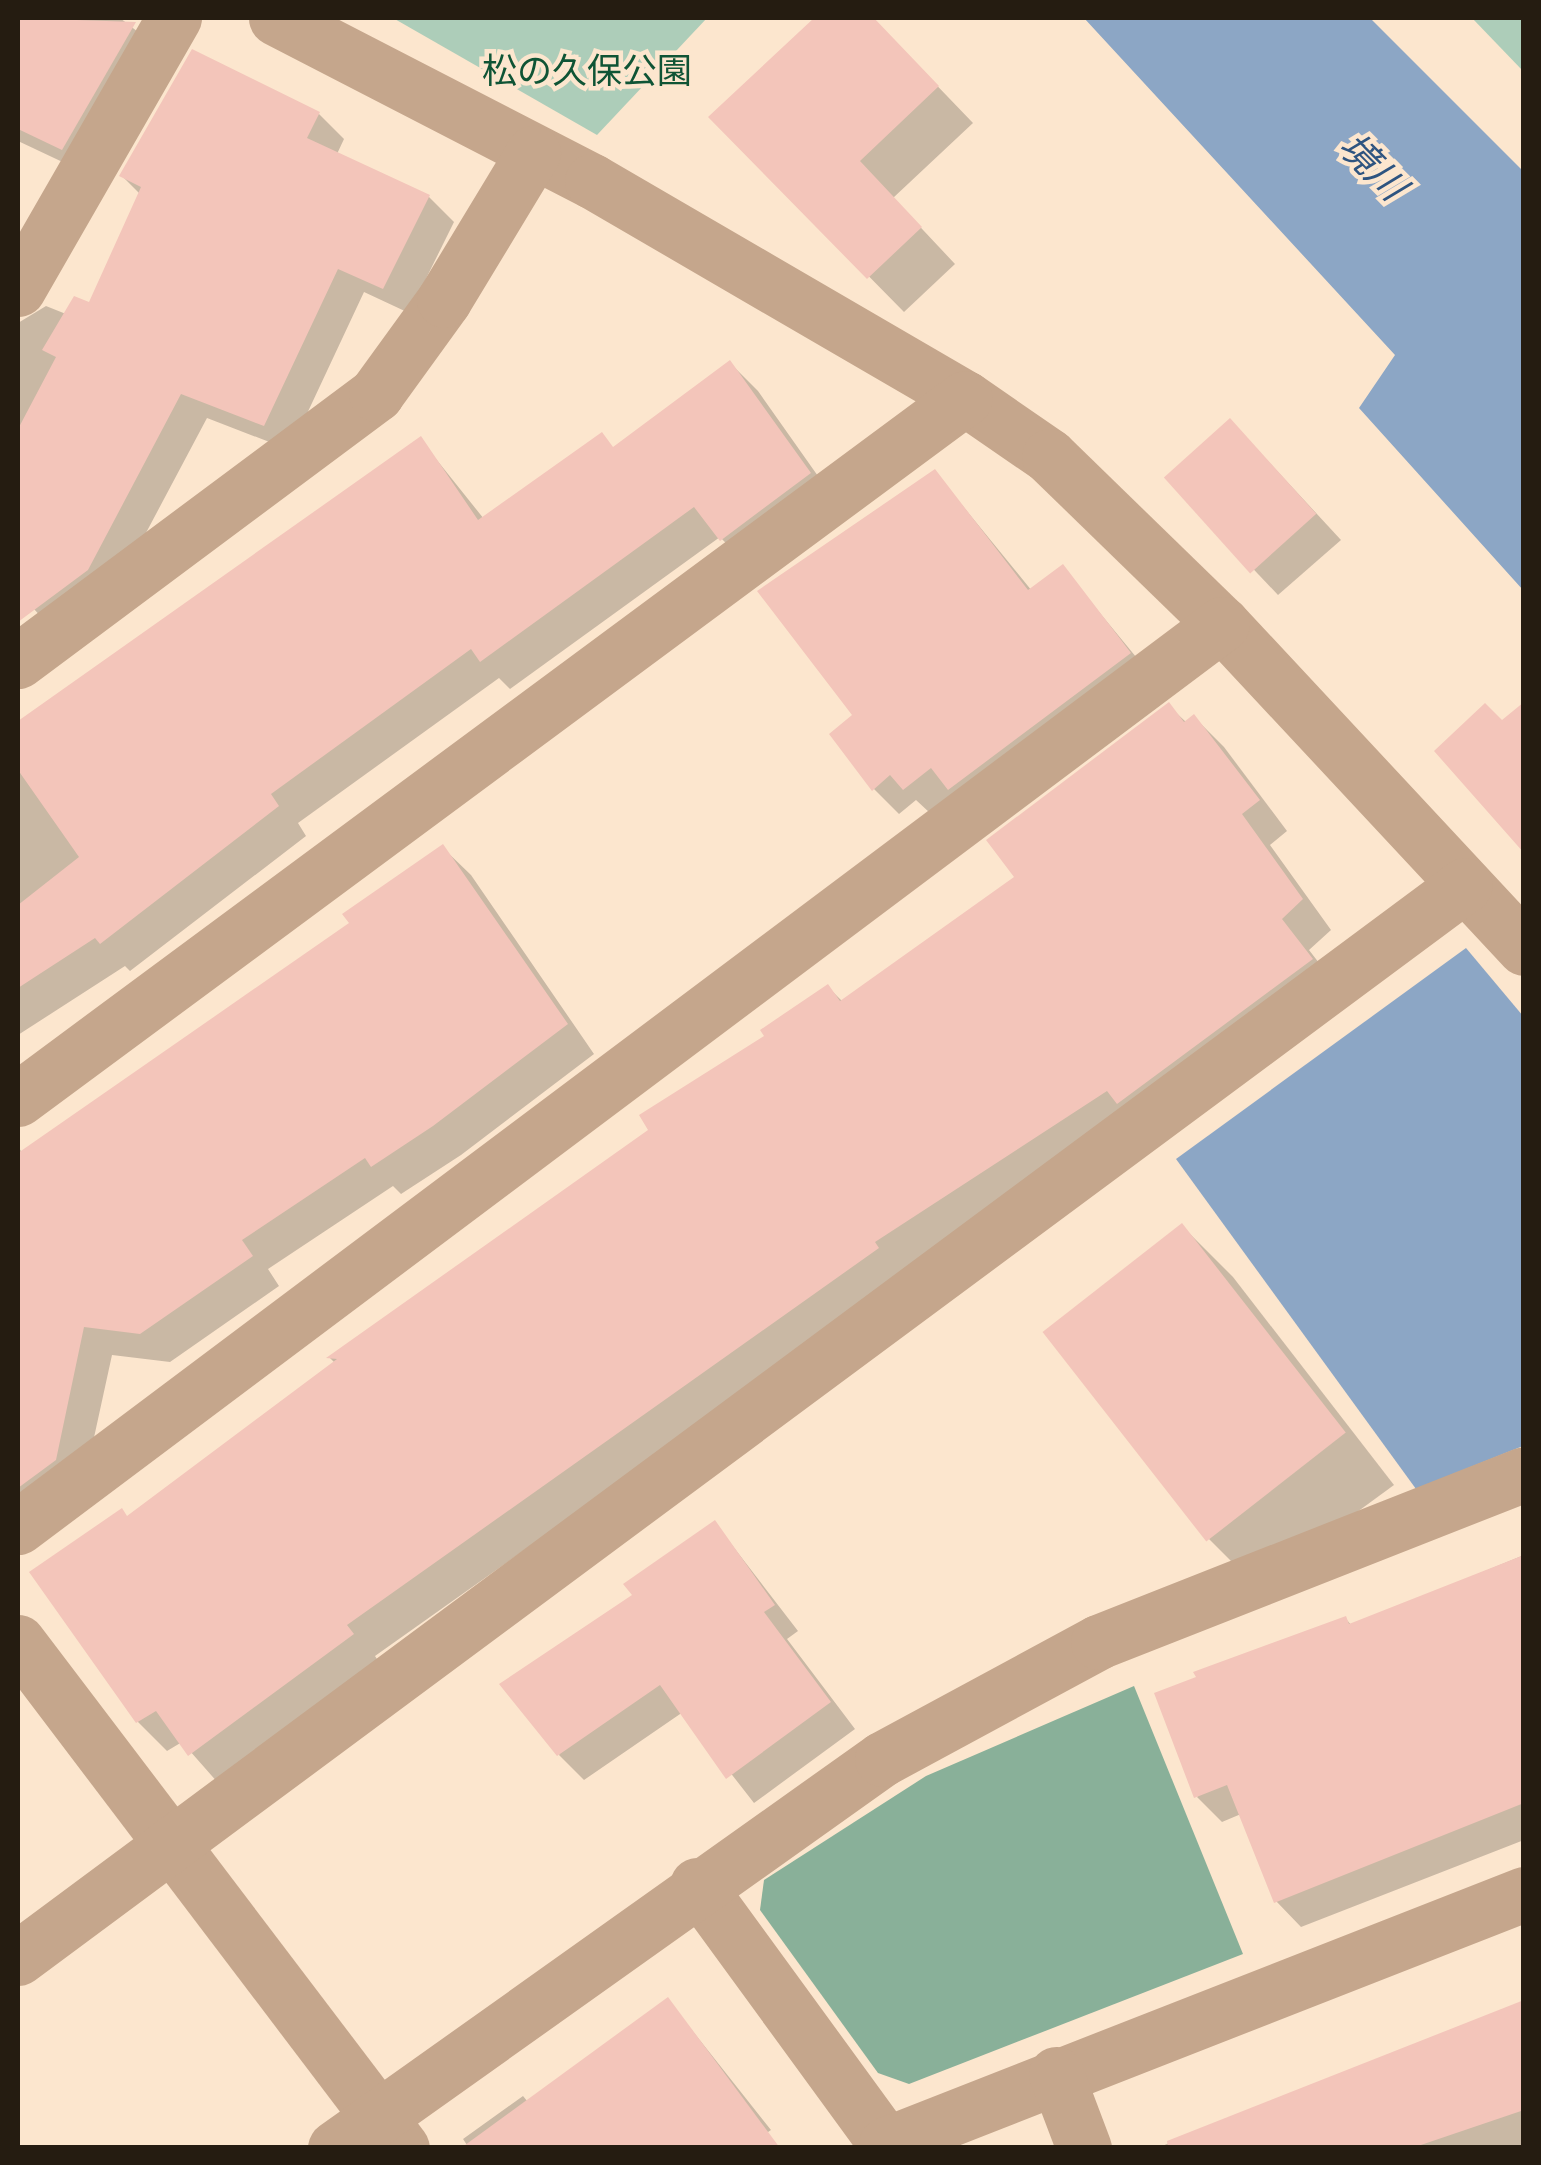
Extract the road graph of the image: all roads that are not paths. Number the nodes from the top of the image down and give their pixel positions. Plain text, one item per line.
1 (174, 18) edge
2 (276, 18) edge
3 (533, 153) junction
4 (36, 210) edge
5 (18, 289) edge
6 (964, 398) junction
7 (1222, 624) junction
8 (18, 661) edge
9 (1465, 886) junction
10 (1524, 948) edge
11 (18, 1099) edge
12 (1524, 1474) edge
13 (18, 1527) edge
14 (18, 1642) edge
15 (174, 1840) junction
16 (697, 1885) junction
17 (1524, 1894) edge
18 (18, 1958) edge
19 (1056, 2074) junction
20 (372, 2137) edge
21 (1084, 2148) edge

1 - 4 street
2 - 3 street
3 - 6 street
3 - 8 street
4 - 5 street
6 - 7 street
6 - 11 street
7 - 9 street
7 - 13 street
9 - 10 street
9 - 15 street
12 - 16 street
14 - 15 street
15 - 18 street
15 - 20 street
16 - 19 street
16 - 20 street
17 - 19 street
19 - 21 street

